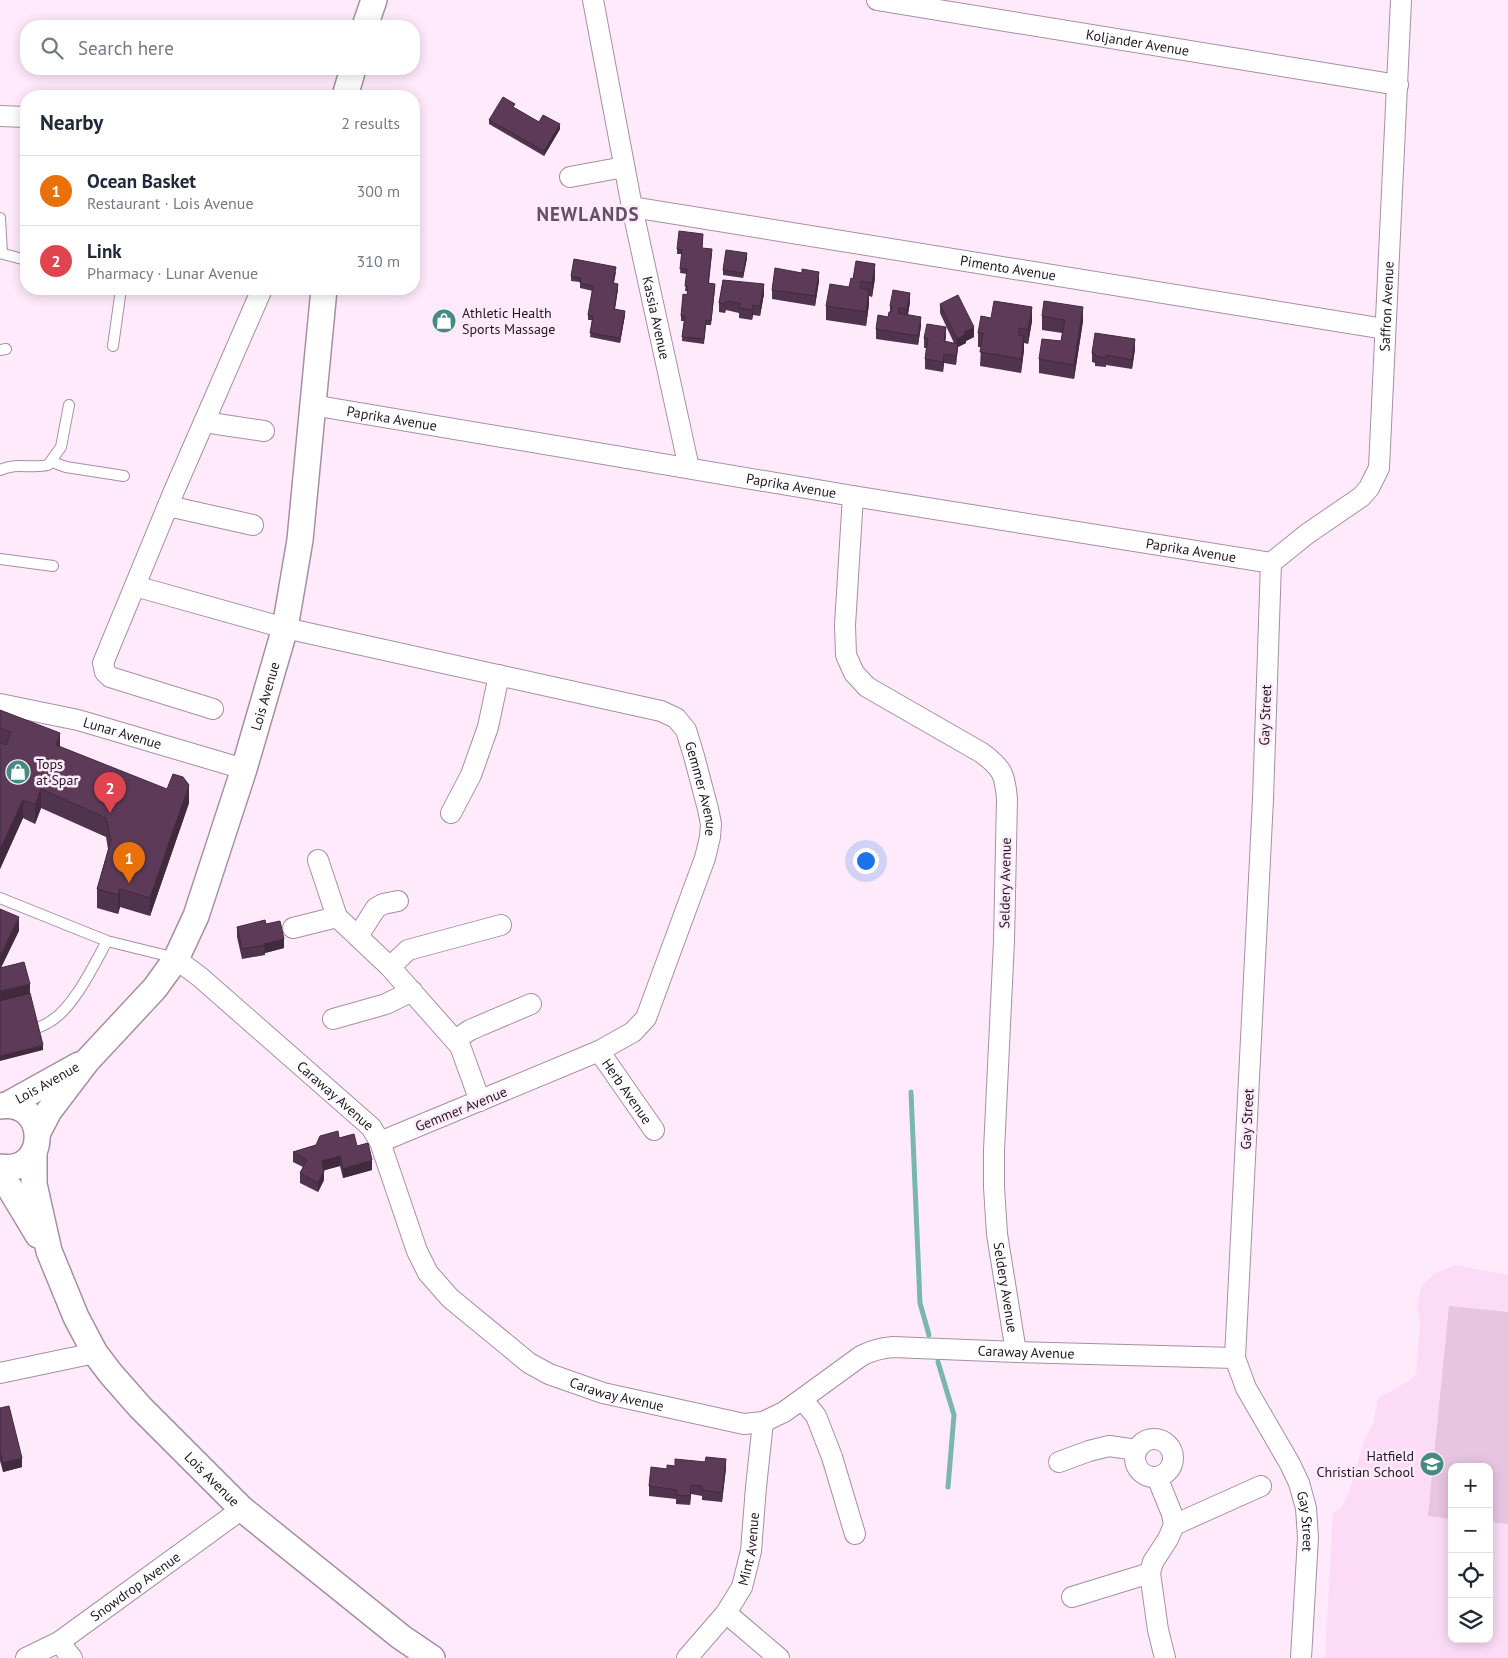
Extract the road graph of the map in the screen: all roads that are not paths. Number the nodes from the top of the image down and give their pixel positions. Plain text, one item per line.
1 (374, 0) edge
2 (593, 0) edge
3 (877, 0) edge
4 (1401, 0) edge
5 (367, 20) edge
6 (351, 75) edge
7 (1398, 85) junction
8 (347, 90) edge
9 (0, 116) edge
10 (20, 117) edge
11 (624, 166) junction
12 (570, 177) dead end
13 (632, 207) junction
14 (0, 218) edge
15 (1, 253) edge
16 (20, 258) edge
17 (120, 295) edge
18 (259, 295) edge
19 (323, 295) edge
20 (1385, 329) junction
21 (113, 346) dead end
22 (69, 405) dead end
23 (312, 405) junction
24 (204, 422) junction
25 (264, 431) dead end
26 (52, 462) junction
27 (689, 468) junction
28 (0, 470) edge
29 (124, 476) dead end
30 (853, 496) junction
31 (168, 506) junction
32 (253, 525) dead end
33 (0, 559) edge
34 (1271, 563) junction
35 (53, 566) dead end
36 (135, 586) junction
37 (285, 628) junction
38 (499, 675) junction
39 (0, 704) edge
40 (214, 709) dead end
41 (244, 769) junction
42 (451, 813) dead end
43 (318, 860) dead end
44 (0, 898) edge
45 (398, 901) dead end
46 (337, 917) junction
47 (501, 925) dead end
48 (293, 928) dead end
49 (358, 936) junction
50 (107, 941) junction
51 (176, 959) junction
52 (390, 967) junction
53 (412, 991) junction
54 (531, 1004) dead end
55 (333, 1019) dead end
56 (37, 1028) edge
57 (455, 1040) junction
58 (599, 1051) junction
59 (88, 1061) junction
60 (480, 1101) junction
61 (3, 1105) edge
62 (654, 1130) dead end
63 (36, 1142) junction
64 (380, 1142) junction
65 (0, 1167) edge
66 (0, 1172) edge
67 (48, 1251) junction
68 (1016, 1352) junction
69 (95, 1353) junction
70 (1235, 1358) junction
71 (0, 1374) edge
72 (802, 1399) junction
73 (763, 1422) junction
74 (1136, 1450) junction
75 (1059, 1462) dead end
76 (1157, 1477) junction
77 (1261, 1486) dead end
78 (242, 1509) junction
79 (1174, 1525) junction
80 (855, 1534) dead end
81 (1150, 1573) junction
82 (1072, 1597) dead end
83 (726, 1614) junction
84 (66, 1650) edge
85 (26, 1658) edge
86 (432, 1658) edge
87 (687, 1658) edge
88 (779, 1658) edge
89 (1165, 1658) edge
90 (1301, 1658) edge

1 - 5 street
2 - 11 street, Kassia Avenue
3 - 7 street, Koljander Avenue
4 - 7 street, Saffron Avenue
6 - 8 street
7 - 20 street, Saffron Avenue
9 - 10 street
11 - 12 street
11 - 13 street, Kassia Avenue
13 - 20 street, Pimento Avenue
13 - 27 street, Kassia Avenue
14 - 15 lane
15 - 16 lane
17 - 21 lane
18 - 24 street
19 - 23 street, Lois Avenue
20 - 34 street, Saffron Avenue
22 - 26 lane
23 - 27 street, Paprika Avenue
23 - 37 street, Lois Avenue
24 - 25 street
24 - 31 street
26 - 28 lane
26 - 29 lane
27 - 30 street, Paprika Avenue
30 - 34 street, Paprika Avenue
30 - 68 street, Seldery Avenue
31 - 32 street
31 - 36 street
33 - 35 lane
34 - 70 street, Gay Street
36 - 37 street, Gemmer Avenue
36 - 40 street
37 - 38 street, Gemmer Avenue
37 - 41 street, Lois Avenue
38 - 42 street
38 - 58 street, Gemmer Avenue
39 - 41 street, Lunar Avenue
41 - 51 street, Lois Avenue
43 - 46 street
44 - 50 lane
45 - 49 street
46 - 48 street
46 - 49 street
47 - 52 street
49 - 52 street
50 - 51 lane
50 - 56 lane
51 - 59 street, Lois Avenue
51 - 64 street, Caraway Avenue
52 - 53 street
53 - 55 street
53 - 57 street
54 - 57 street
57 - 60 street
58 - 60 street, Gemmer Avenue
58 - 62 street, Herb Avenue
59 - 61 street, Lois Avenue
59 - 63 street, Lois Avenue
60 - 64 street, Gemmer Avenue
61 - 63 street
63 - 65 street
63 - 67 street, Lois Avenue
64 - 73 street, Caraway Avenue
66 - 67 street, Lois Avenue
67 - 69 street, Lois Avenue
68 - 70 street, Caraway Avenue
68 - 72 street, Caraway Avenue
69 - 71 street
69 - 78 street, Lois Avenue
70 - 90 street, Gay Street
72 - 73 street, Caraway Avenue
72 - 80 street
73 - 83 street, Mint Avenue
74 - 75 street
74 - 76 street
74 - 76 street
76 - 79 street
77 - 79 street
78 - 84 street, Snowdrop Avenue
78 - 86 street, Lois Avenue
79 - 81 street
81 - 82 street
81 - 89 street
83 - 87 street, Mint Avenue
83 - 88 street
84 - 85 street, Snowdrop Avenue

